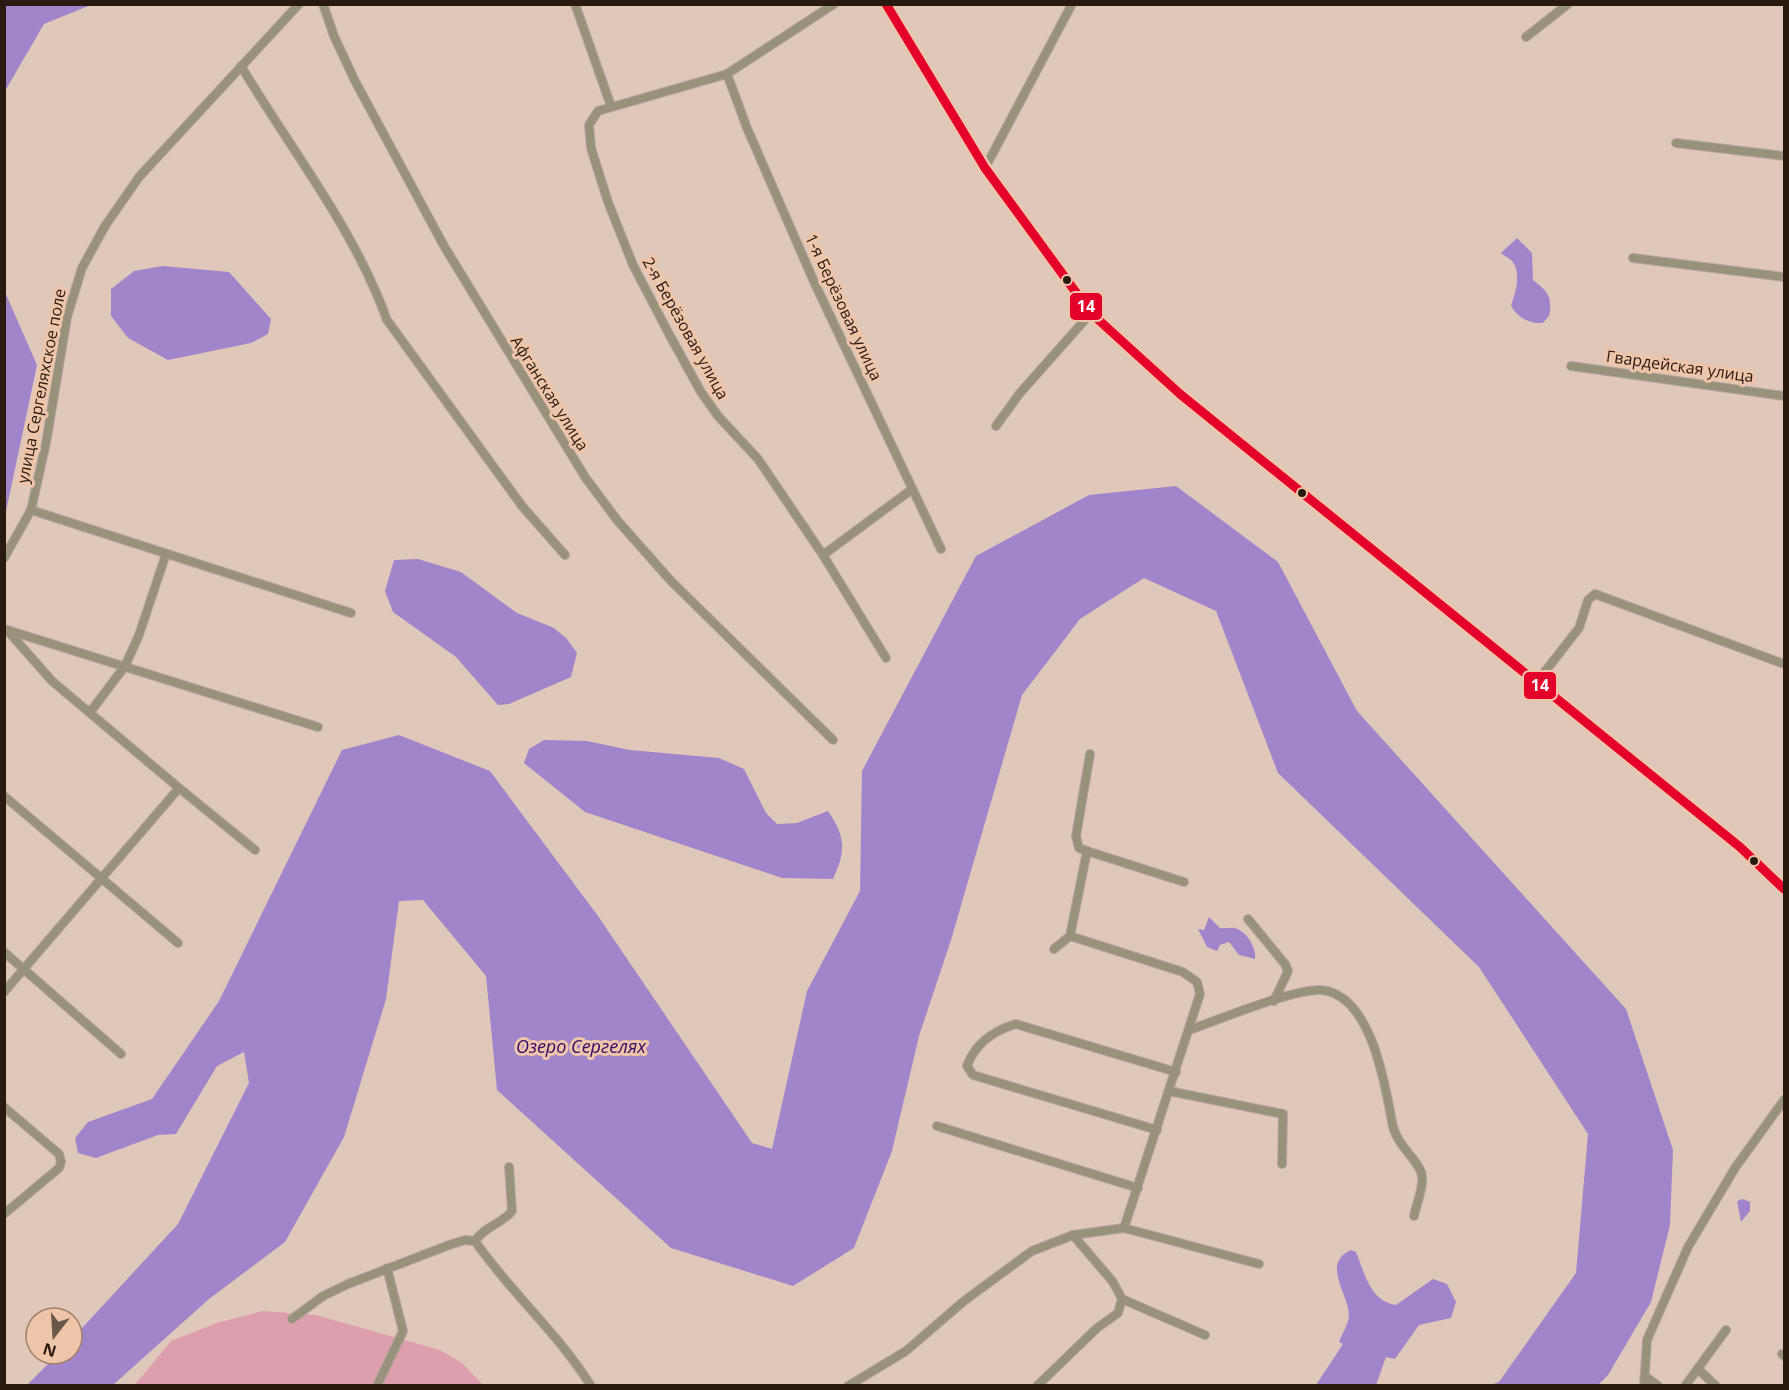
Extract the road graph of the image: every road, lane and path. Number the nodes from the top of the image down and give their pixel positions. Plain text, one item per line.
1 (299, 4) edge
2 (323, 4) edge
3 (575, 4) edge
4 (834, 4) edge
5 (886, 4) edge
6 (1072, 4) edge
7 (1568, 4) edge
8 (1526, 37) dead end
9 (241, 66) junction
10 (728, 74) junction
11 (611, 106) junction
12 (1676, 143) dead end
13 (1785, 156) edge
14 (985, 168) junction
15 (1633, 258) dead end
16 (1785, 277) edge
17 (1091, 313) junction
18 (1571, 366) dead end
19 (1785, 396) edge
20 (996, 426) dead end
21 (911, 490) junction
22 (31, 510) junction
23 (941, 549) dead end
24 (166, 554) junction
25 (565, 555) dead end
26 (823, 555) junction
27 (4, 558) edge
28 (351, 613) dead end
29 (6, 629) edge
30 (886, 658) dead end
31 (1785, 664) edge
32 (125, 666) junction
33 (1536, 683) junction
34 (91, 711) junction
35 (318, 727) dead end
36 (833, 740) dead end
37 (1090, 754) dead end
38 (179, 788) junction
39 (8, 799) edge
40 (4, 810) edge
41 (255, 850) dead end
42 (1087, 851) junction
43 (101, 879) junction
44 (1184, 882) dead end
45 (1785, 889) edge
46 (1248, 919) dead end
47 (1070, 936) junction
48 (178, 944) dead end
49 (1054, 949) dead end
50 (4, 952) edge
51 (24, 969) junction
52 (4, 992) edge
53 (1274, 1001) junction
54 (1189, 1030) junction
55 (122, 1054) dead end
56 (1176, 1072) junction
57 (1169, 1091) junction
58 (1785, 1100) edge
59 (4, 1107) edge
60 (937, 1126) dead end
61 (1157, 1130) junction
62 (1281, 1164) dead end
63 (509, 1167) dead end
64 (1138, 1188) junction
65 (4, 1214) edge
66 (1414, 1216) dead end
67 (1124, 1228) junction
68 (1073, 1234) junction
69 (475, 1241) junction
70 (1259, 1264) dead end
71 (387, 1268) junction
72 (1122, 1299) junction
73 (292, 1319) dead end
74 (1726, 1330) dead end
75 (1205, 1335) dead end
76 (1698, 1369) junction
77 (1644, 1381) edge
78 (377, 1386) edge
79 (591, 1386) edge
80 (848, 1386) edge
81 (1037, 1386) edge
82 (1658, 1386) edge
83 (1686, 1386) edge
84 (1716, 1386) edge

1 - 9 street, улица Сергеляхское поле
2 - 36 street, Афганская улица
3 - 11 street
4 - 10 street
5 - 14 street
6 - 14 street
7 - 8 street
9 - 22 street, улица Сергеляхское поле
9 - 25 street
10 - 11 street
10 - 21 street, 1-я Берёзовая улица
11 - 26 street, 2-я Берёзовая улица
12 - 13 street
14 - 17 street
15 - 16 street
17 - 20 street
17 - 33 street
18 - 19 street, Гвардейская улица
21 - 23 street, 1-я Берёзовая улица
21 - 26 street
22 - 24 street
22 - 27 street, улица Сергеляхское поле
24 - 28 street
24 - 32 street
26 - 30 street, 2-я Берёзовая улица
29 - 32 street
29 - 34 street
31 - 33 street
32 - 34 street
32 - 35 street
33 - 45 street
34 - 38 street
37 - 42 street
38 - 41 street
38 - 43 street
39 - 40 street
39 - 43 street
42 - 44 street
42 - 47 street
43 - 48 street
43 - 51 street
46 - 53 street
47 - 49 street
47 - 54 street
50 - 51 street
51 - 52 street
51 - 55 street
53 - 54 street
53 - 66 street
54 - 56 street
56 - 57 street
56 - 61 street
57 - 61 street
57 - 62 street
58 - 77 street
59 - 65 street
60 - 64 street
61 - 64 street
63 - 69 street
64 - 67 street
67 - 68 street
67 - 70 street
68 - 72 street
68 - 80 street
69 - 71 street
69 - 79 street
71 - 73 street
71 - 78 street
72 - 75 street
72 - 81 street
74 - 76 street
76 - 83 street
76 - 84 street
77 - 82 street

